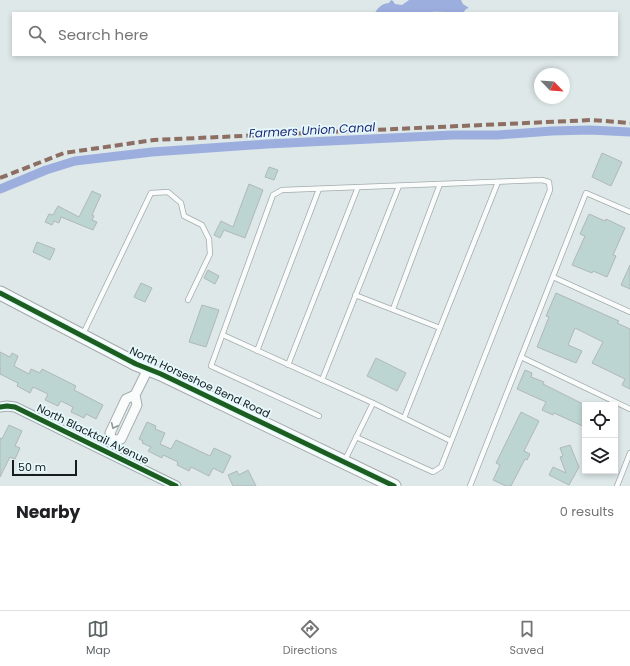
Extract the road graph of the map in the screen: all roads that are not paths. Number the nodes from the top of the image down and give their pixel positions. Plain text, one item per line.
1 (498, 182) junction
2 (440, 184) junction
3 (399, 186) junction
4 (358, 187) junction
5 (319, 189) junction
6 (630, 212) edge
7 (553, 277) junction
8 (0, 293) edge
9 (355, 296) junction
10 (188, 300) dead end
11 (392, 309) junction
12 (630, 312) edge
13 (440, 328) junction
14 (223, 335) junction
15 (82, 336) junction
16 (257, 350) junction
17 (521, 357) junction
18 (288, 364) junction
19 (148, 369) junction
20 (322, 380) junction
21 (373, 403) junction
22 (0, 407) edge
23 (630, 409) edge
24 (319, 416) dead end
25 (404, 418) junction
26 (356, 437) junction
27 (451, 441) junction
28 (107, 452) junction
29 (630, 453) edge
30 (344, 462) junction
31 (176, 486) edge
32 (394, 486) edge
33 (470, 486) edge
34 (617, 486) edge

1 - 2 lane
1 - 13 lane
1 - 27 lane
2 - 3 lane
2 - 11 lane
3 - 4 lane
3 - 9 lane
4 - 5 lane
4 - 18 lane
5 - 14 lane
5 - 16 lane
6 - 7 lane
7 - 12 lane
7 - 17 lane
8 - 15 street, North Horseshoe Bend Road
9 - 11 lane
9 - 20 lane
10 - 15 lane
11 - 13 lane
13 - 25 lane
14 - 16 lane
14 - 24 lane
15 - 19 street, North Horseshoe Bend Road
16 - 18 lane
17 - 23 lane
17 - 33 lane
18 - 20 lane
19 - 28 street
19 - 30 street, North Horseshoe Bend Road
20 - 21 lane
21 - 25 lane
21 - 26 lane
22 - 28 street, North Blacktail Avenue
25 - 27 lane
26 - 27 lane
26 - 30 lane
28 - 31 street, North Blacktail Avenue
29 - 34 lane
30 - 32 street, North Horseshoe Bend Road

